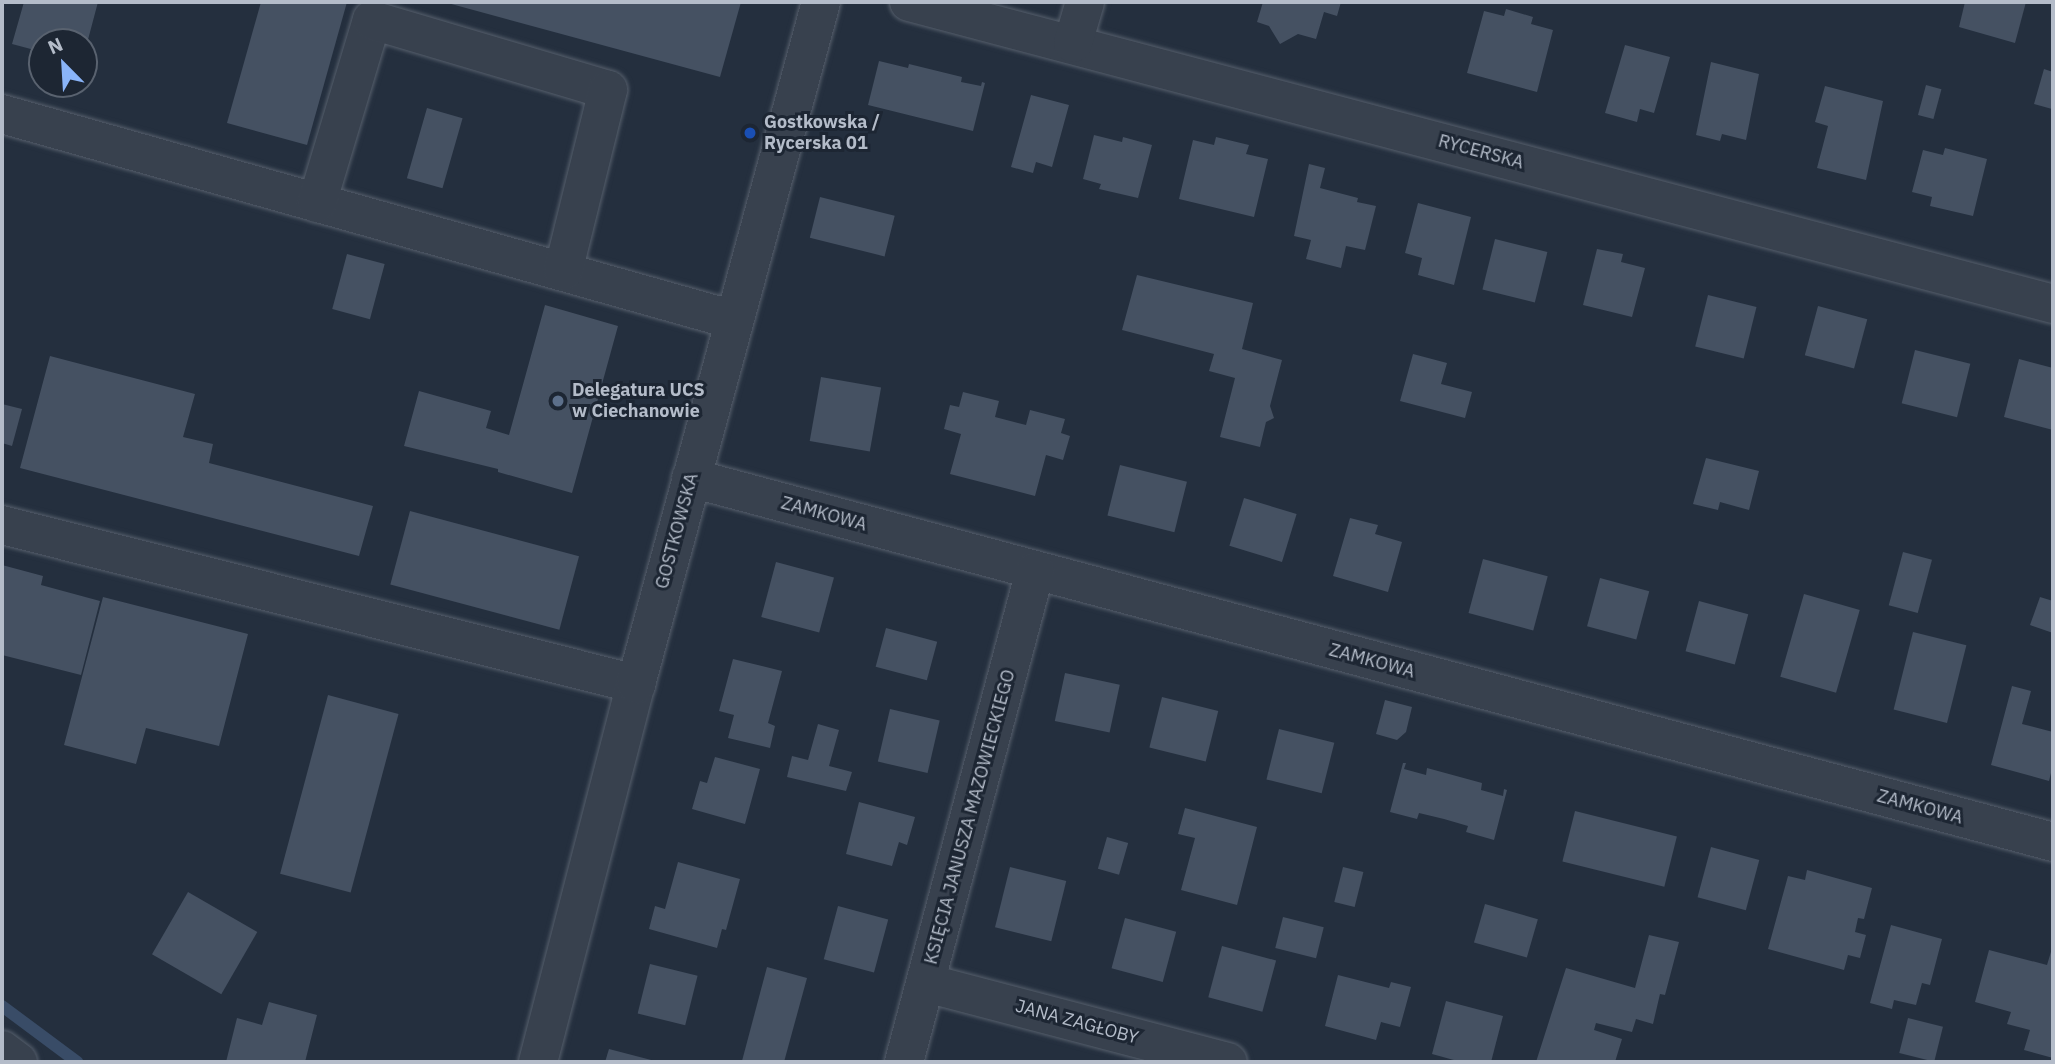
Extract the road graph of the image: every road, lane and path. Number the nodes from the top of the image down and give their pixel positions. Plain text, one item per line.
1 (821, 2) edge
2 (909, 2) edge
3 (1085, 2) edge
4 (1073, 43) junction
5 (2, 114) edge
6 (317, 203) junction
7 (563, 272) junction
8 (2053, 304) edge
9 (734, 320) junction
10 (691, 478) junction
11 (2, 525) edge
12 (1035, 571) junction
13 (636, 684) junction
14 (2053, 842) edge
15 (926, 983) junction
16 (2, 1050) edge
17 (18, 1062) edge
18 (538, 1062) edge
19 (904, 1062) edge
20 (1227, 1062) edge

1 - 9 street, GOSTKOWSKA
2 - 4 street, RYCERSKA
3 - 4 street
4 - 8 street, RYCERSKA
5 - 6 street
6 - 7 street
6 - 7 street
7 - 9 street
9 - 10 street, GOSTKOWSKA
10 - 12 street, ZAMKOWA
10 - 13 street, GOSTKOWSKA
11 - 13 street
12 - 14 street, ZAMKOWA
12 - 15 street, KSIĘCIA JANUSZA MAZOWIECKIEGO
13 - 18 street, GOSTKOWSKA
15 - 19 street, KSIĘCIA JANUSZA MAZOWIECKIEGO
15 - 20 street, JANA ZAGŁOBY
16 - 17 street

